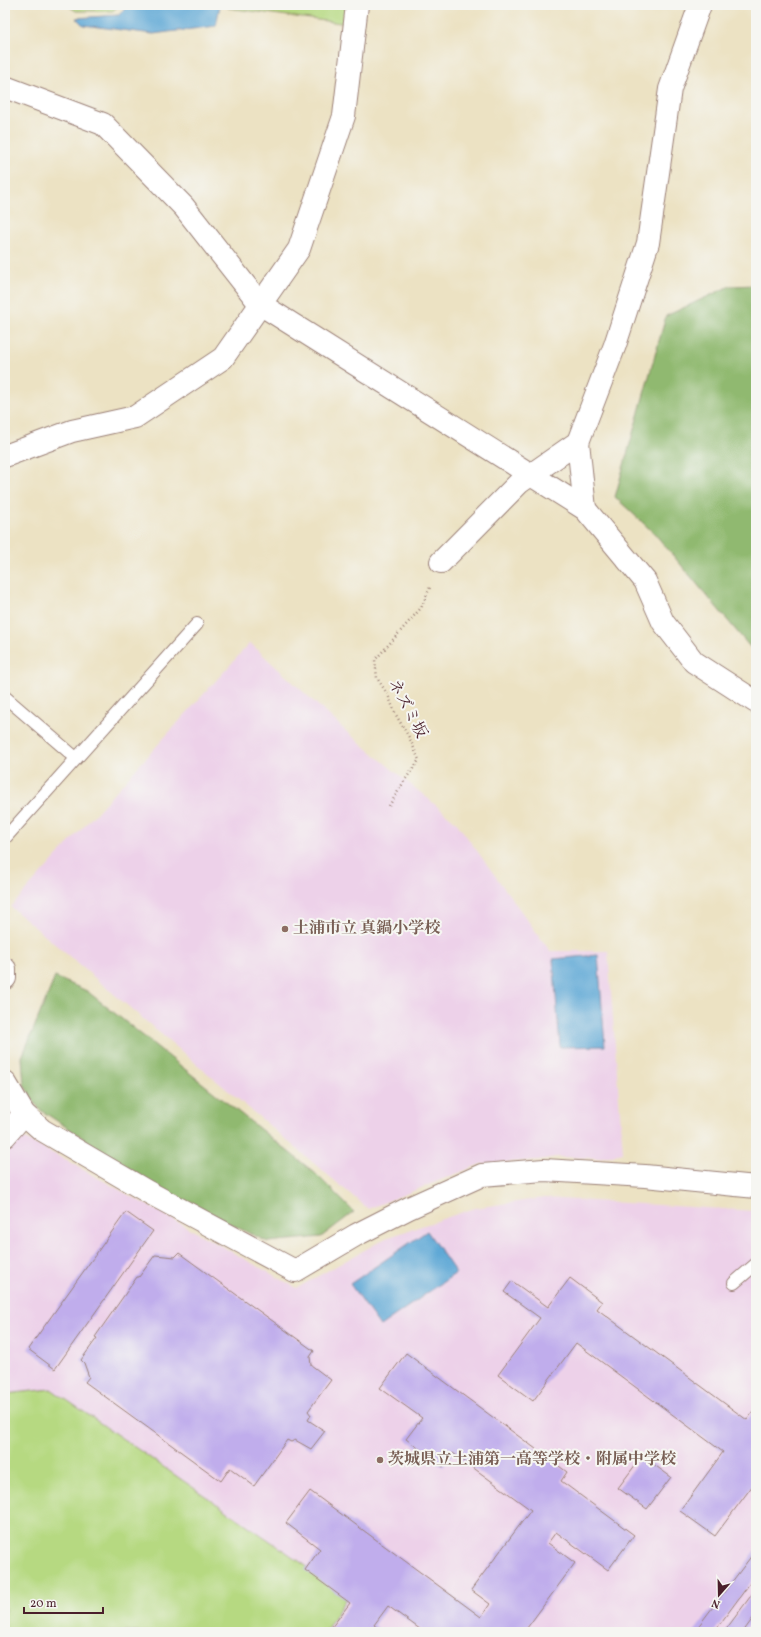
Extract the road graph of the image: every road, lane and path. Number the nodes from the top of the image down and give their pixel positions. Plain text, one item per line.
1 (357, 5) edge
2 (700, 5) edge
3 (5, 87) edge
4 (260, 304) junction
5 (578, 442) junction
6 (5, 456) edge
7 (530, 476) junction
8 (585, 509) junction
9 (442, 562) joint
10 (197, 624) dead end
11 (5, 697) edge
12 (756, 702) edge
13 (76, 758) junction
14 (389, 806) dead end
15 (5, 838) edge
16 (5, 969) edge
17 (5, 978) edge
18 (5, 1082) edge
19 (24, 1114) junction
20 (5, 1136) edge
21 (756, 1187) edge
22 (756, 1264) edge
23 (734, 1283) dead end

1 - 4 street
2 - 5 street
3 - 4 street
4 - 6 street
4 - 7 street
5 - 7 street
5 - 8 street
7 - 8 street
7 - 9 street
8 - 12 street
9 - 14 path, ネズミ坂
10 - 13 lane
11 - 13 lane
13 - 15 lane
16 - 17 street
18 - 19 street
19 - 20 street
19 - 21 street
22 - 23 lane

